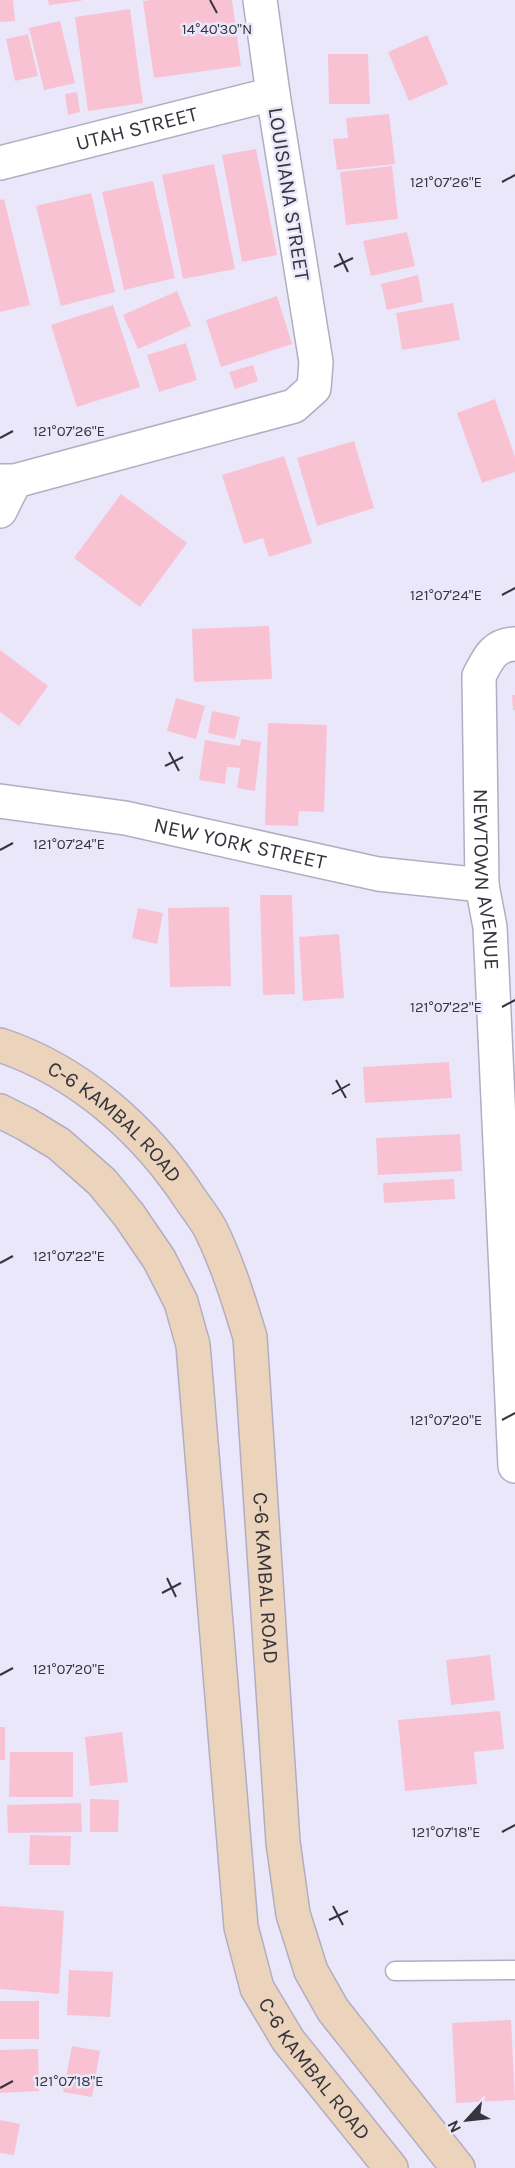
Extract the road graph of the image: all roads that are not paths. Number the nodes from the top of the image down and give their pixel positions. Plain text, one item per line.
1 (260, 0) edge
2 (273, 94) junction
3 (0, 163) edge
4 (8, 481) edge
5 (0, 511) edge
6 (502, 649) edge
7 (0, 801) edge
8 (482, 885) junction
9 (502, 926) edge
10 (0, 1045) edge
11 (0, 1111) edge
12 (515, 1466) edge
13 (515, 1970) edge
14 (395, 1971) dead end
15 (391, 2168) edge
16 (458, 2168) edge

1 - 2 street, LOUISIANA STREET
2 - 3 street, UTAH STREET
2 - 4 street, LOUISIANA STREET
4 - 5 street
6 - 8 street, NEWTOWN AVENUE
7 - 8 street, NEW YORK STREET
8 - 9 street, NEWTOWN AVENUE
9 - 12 street, NEWTOWN AVENUE
10 - 16 main road, C-6 KAMBAL ROAD
11 - 15 main road, C-6 KAMBAL ROAD
13 - 14 lane

